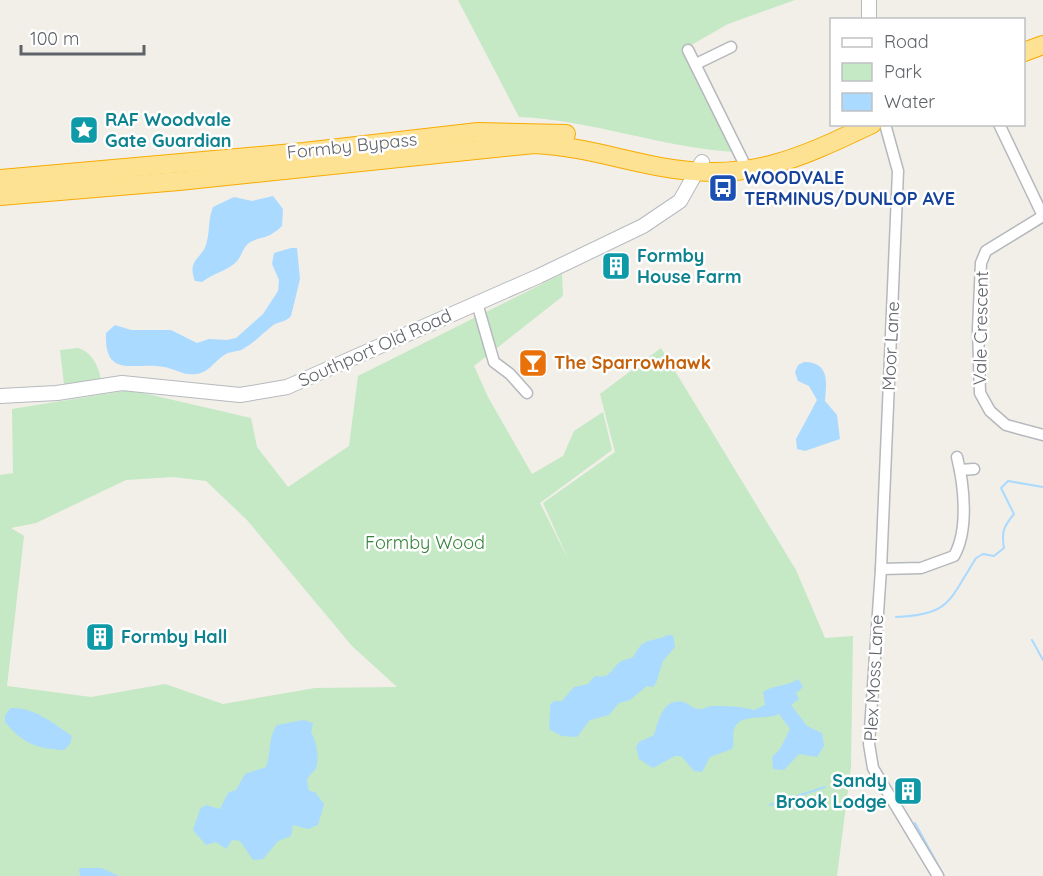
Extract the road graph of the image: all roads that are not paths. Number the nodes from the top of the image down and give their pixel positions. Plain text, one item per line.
1 (869, 0) edge
2 (869, 18) edge
3 (1043, 45) edge
4 (730, 47) dead end
5 (688, 50) dead end
6 (1025, 51) edge
7 (696, 64) junction
8 (840, 126) edge
9 (868, 126) edge
10 (886, 126) edge
11 (1000, 126) edge
12 (743, 161) junction
13 (700, 167) junction
14 (125, 168) junction
15 (214, 177) junction
16 (0, 179) edge
17 (0, 196) edge
18 (1043, 216) edge
19 (477, 303) junction
20 (527, 393) dead end
21 (0, 396) edge
22 (1043, 435) edge
23 (957, 457) dead end
24 (974, 469) dead end
25 (960, 470) junction
26 (881, 569) junction
27 (938, 876) edge

1 - 2 street
3 - 6 highway
4 - 7 street
5 - 7 street
7 - 12 street
8 - 12 highway
9 - 13 highway
10 - 26 street, Moor Lane
11 - 18 street
12 - 13 highway
13 - 14 highway, Formby Bypass
13 - 15 highway, Formby Bypass
13 - 19 street, Southport Old Road
14 - 15 highway
14 - 16 highway, Formby Bypass
15 - 17 highway, Formby Bypass
18 - 22 street, Vale Crescent
19 - 20 street
19 - 21 street, Southport Old Road
23 - 25 street
24 - 25 street
25 - 26 street
26 - 27 street, Plex Moss Lane

